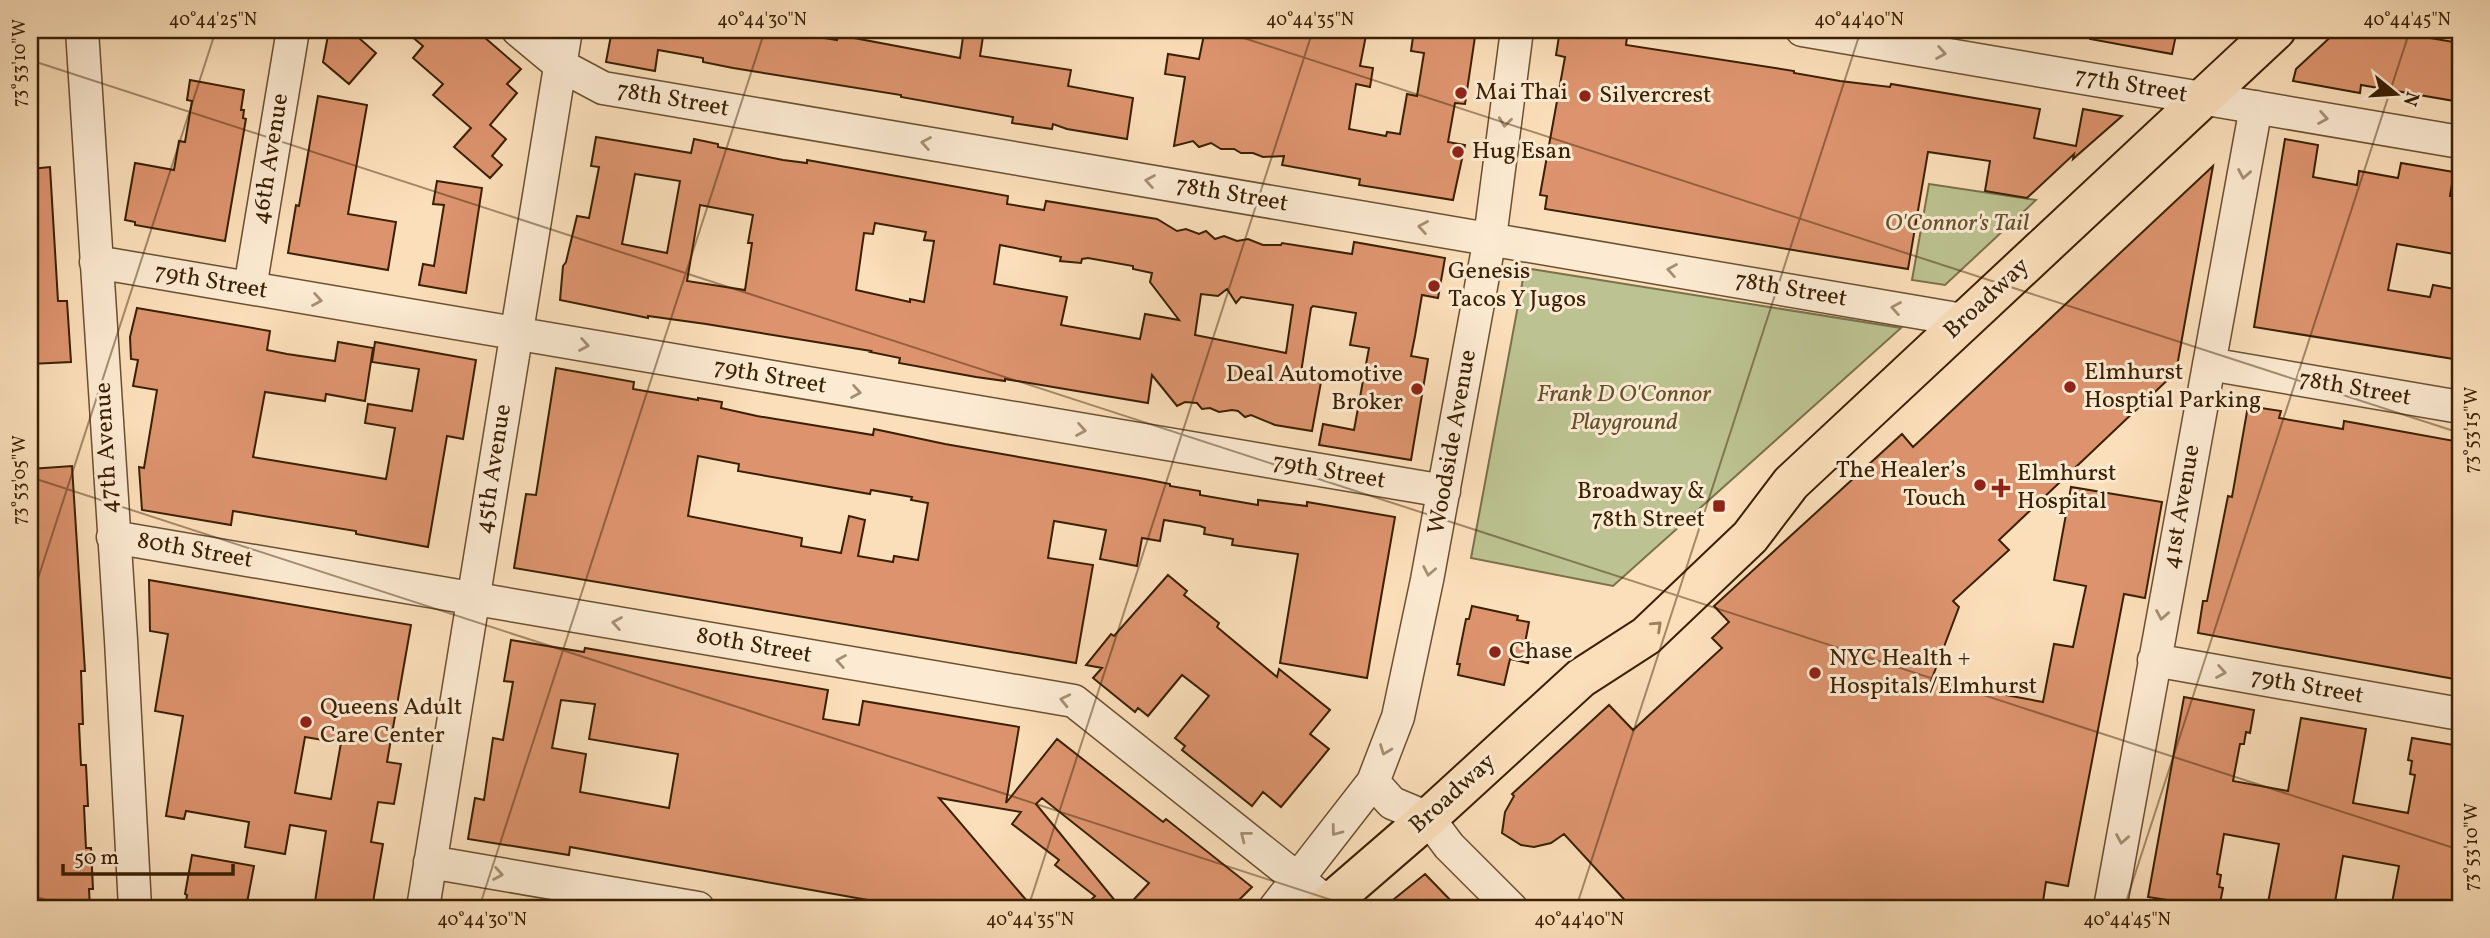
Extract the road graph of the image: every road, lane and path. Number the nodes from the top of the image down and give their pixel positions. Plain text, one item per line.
1 (82, 30) edge
2 (293, 30) edge
3 (518, 30) edge
4 (566, 30) edge
5 (1517, 30) edge
6 (1802, 30) edge
7 (2276, 30) edge
8 (560, 65) junction
9 (2202, 98) junction
10 (2256, 107) junction
11 (2460, 142) edge
12 (1490, 239) junction
13 (96, 262) junction
14 (250, 288) junction
15 (1963, 320) junction
16 (517, 334) junction
17 (2209, 364) junction
18 (2460, 407) edge
19 (1444, 491) junction
20 (113, 537) junction
21 (473, 598) junction
22 (2154, 660) junction
23 (2460, 714) edge
24 (1373, 782) junction
25 (1428, 818) junction
26 (430, 862) junction
27 (1299, 879) junction
28 (1327, 906) edge
29 (135, 908) edge
30 (422, 908) edge
31 (698, 908) edge
32 (1275, 908) edge
33 (1511, 908) edge
34 (2110, 908) edge

1 - 13 street, 47th Avenue
2 - 14 street, 46th Avenue
3 - 8 street, 78th Street
4 - 8 street, 45th Avenue
5 -> 12 street, Woodside Avenue
6 -> 9 street, 77th Street
7 - 9 main road, Broadway
12 -> 8 street, 78th Street
8 - 16 street, 45th Avenue
9 - 10 street, 77th Street
9 - 15 main road, Broadway
10 -> 11 street, 77th Street
10 -> 17 street, 41st Avenue
15 -> 12 street, 78th Street
12 - 19 street, Woodside Avenue
13 - 14 street, 79th Street
13 - 20 street, 47th Avenue
14 -> 16 street, 79th Street
15 - 25 main road, Broadway
16 -> 19 street, 79th Street
16 - 21 street, 45th Avenue
17 - 18 street, 78th Street
17 -> 22 street, 41st Avenue
19 -> 24 street, Woodside Avenue
20 - 21 street, 80th Street
20 - 29 street, 47th Avenue
21 - 26 street, 45th Avenue
27 -> 21 street, 80th Street
22 -> 23 street, 79th Street
22 -> 34 street, 41st Avenue
24 - 25 street
24 -> 27 street, Woodside Avenue
25 - 28 main road, Broadway
25 - 33 street
26 - 30 street, 45th Avenue
26 -> 31 street
27 - 28 street, 80th Street
27 - 32 street, Woodside Avenue

